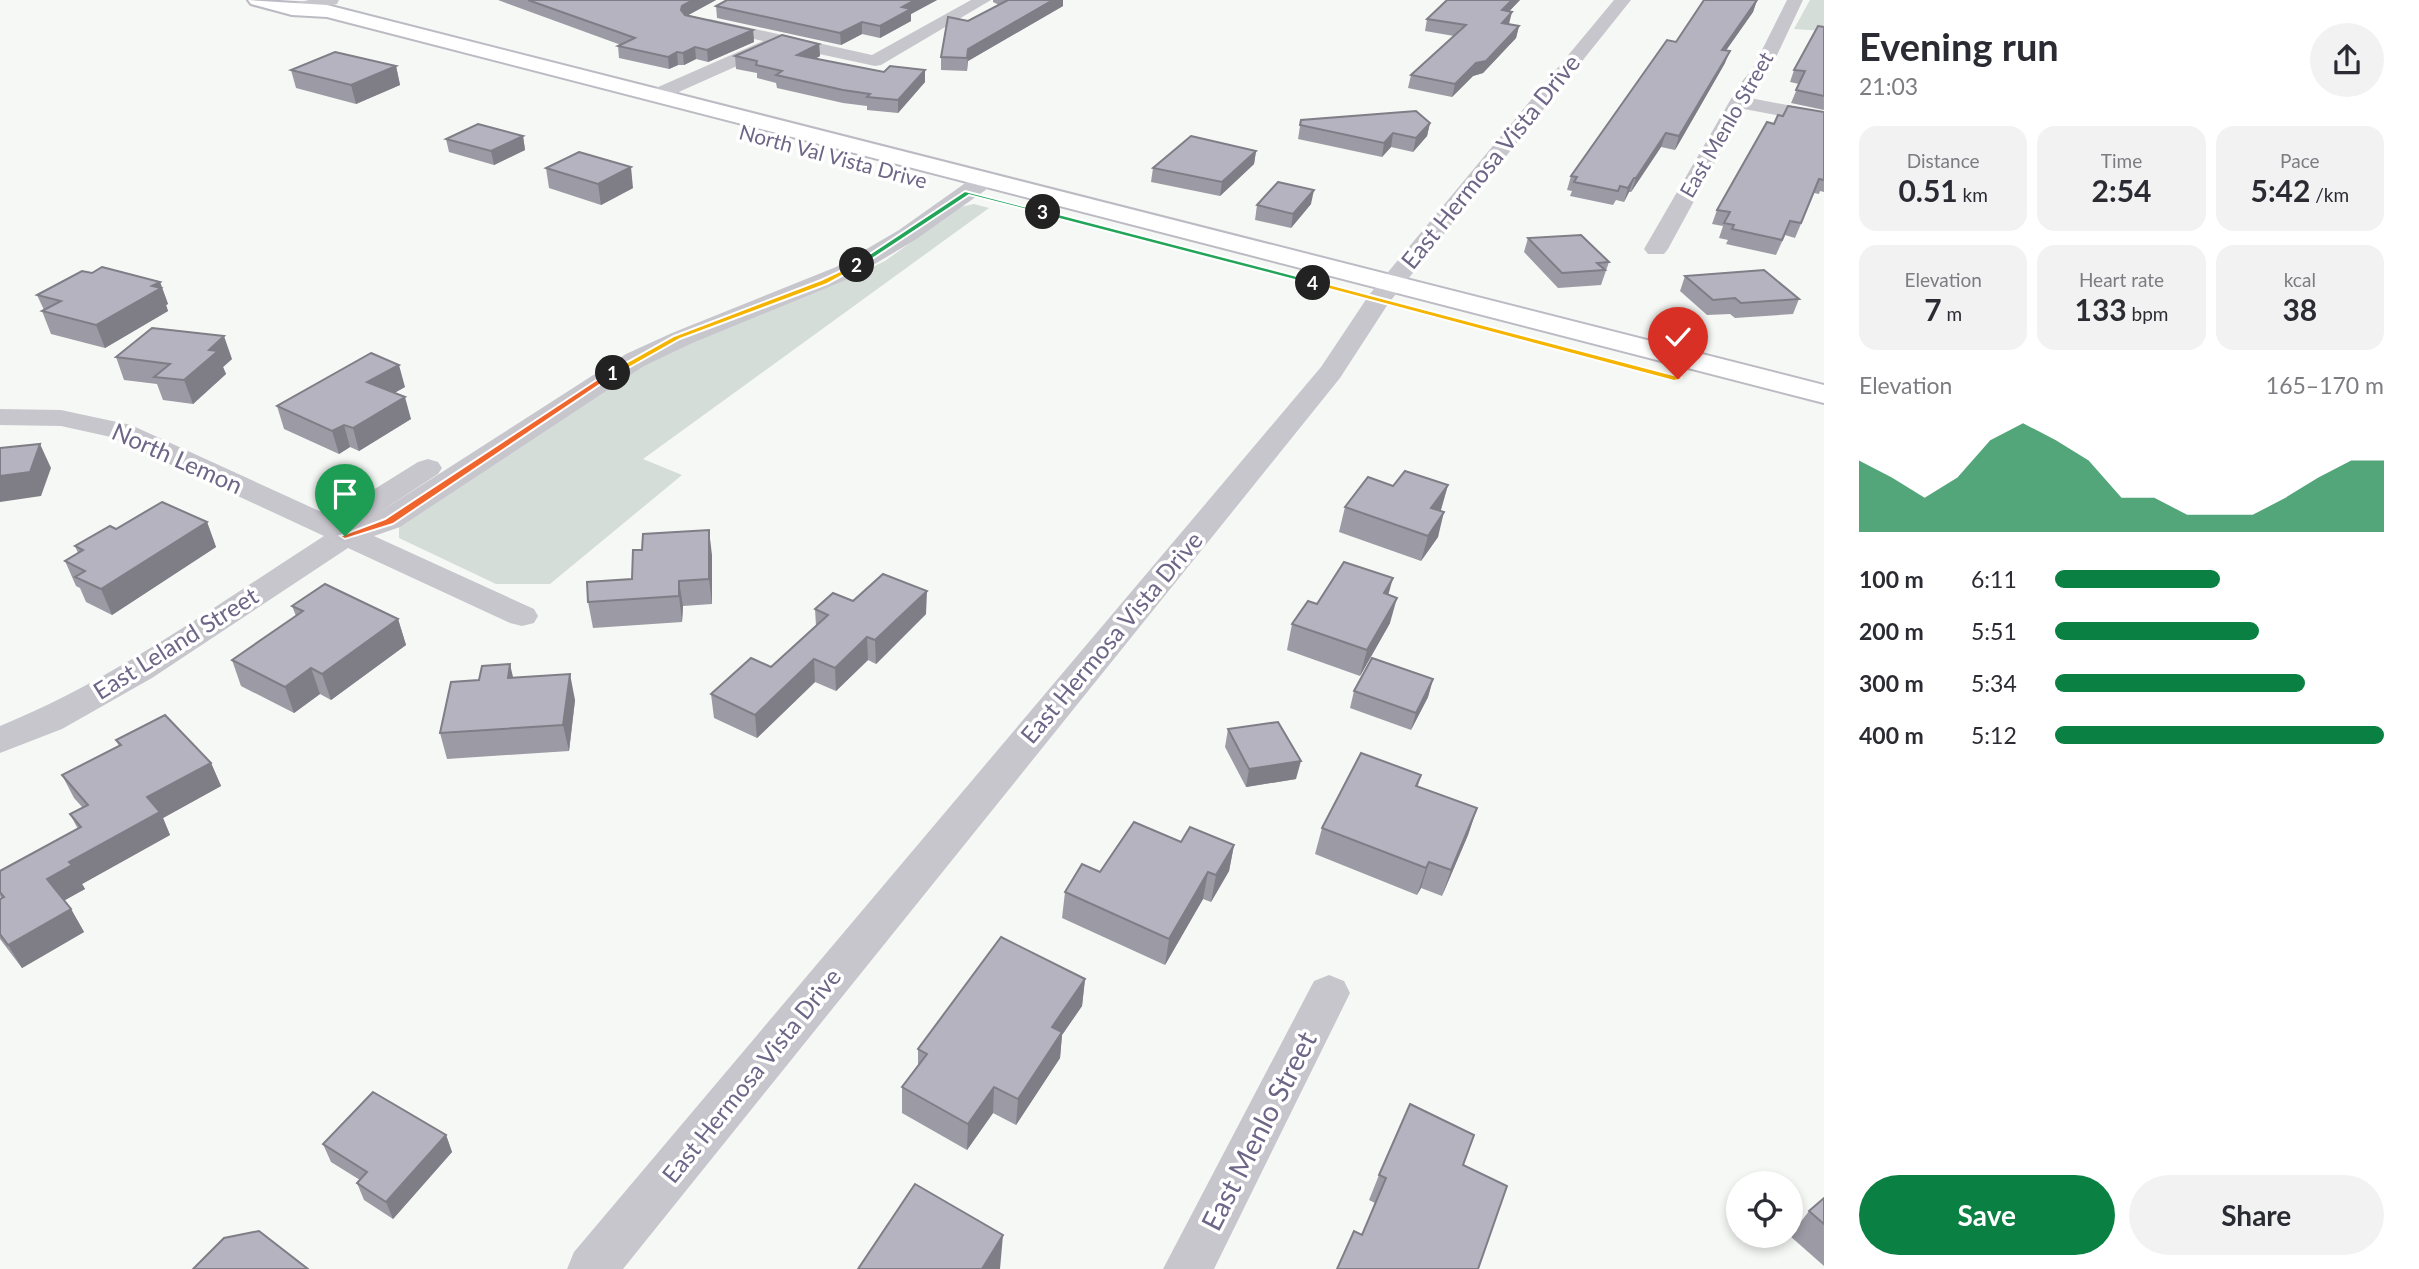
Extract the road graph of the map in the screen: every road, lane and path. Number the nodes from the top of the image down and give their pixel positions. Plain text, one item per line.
1 (258, 0) edge
2 (331, 0) edge
3 (983, 0) edge
4 (1623, 0) edge
5 (1795, 0) edge
6 (302, 4) edge
7 (715, 10) edge
8 (780, 40) junction
9 (665, 98) junction
10 (1738, 102) junction
11 (1824, 118) edge
12 (966, 183) junction
13 (1656, 249) dead end
14 (1385, 292) junction
15 (1824, 394) edge
16 (0, 417) edge
17 (1824, 417) edge
18 (345, 536) junction
19 (522, 616) dead end
20 (0, 740) edge
21 (1329, 993) dead end
22 (593, 1269) edge
23 (1188, 1269) edge

1 - 6 main road, North Val Vista Drive
2 - 6 street
3 - 8 street
4 - 14 street, East Hermosa Vista Drive
5 - 10 street, East Menlo Street
6 - 9 main road, North Val Vista Drive
6 - 12 main road, North Val Vista Drive
7 - 8 street
8 - 9 street
9 - 12 main road, North Val Vista Drive
10 - 11 street
10 - 13 street, East Menlo Street
12 - 14 main road, North Val Vista Drive
12 - 18 street, East Leland Street
14 - 15 main road, North Val Vista Drive
14 - 17 main road, North Val Vista Drive
14 - 22 street, East Hermosa Vista Drive
16 - 18 street, North Lemon
18 - 19 street, North Lemon
18 - 20 street, East Leland Street
21 - 23 street, East Menlo Street

